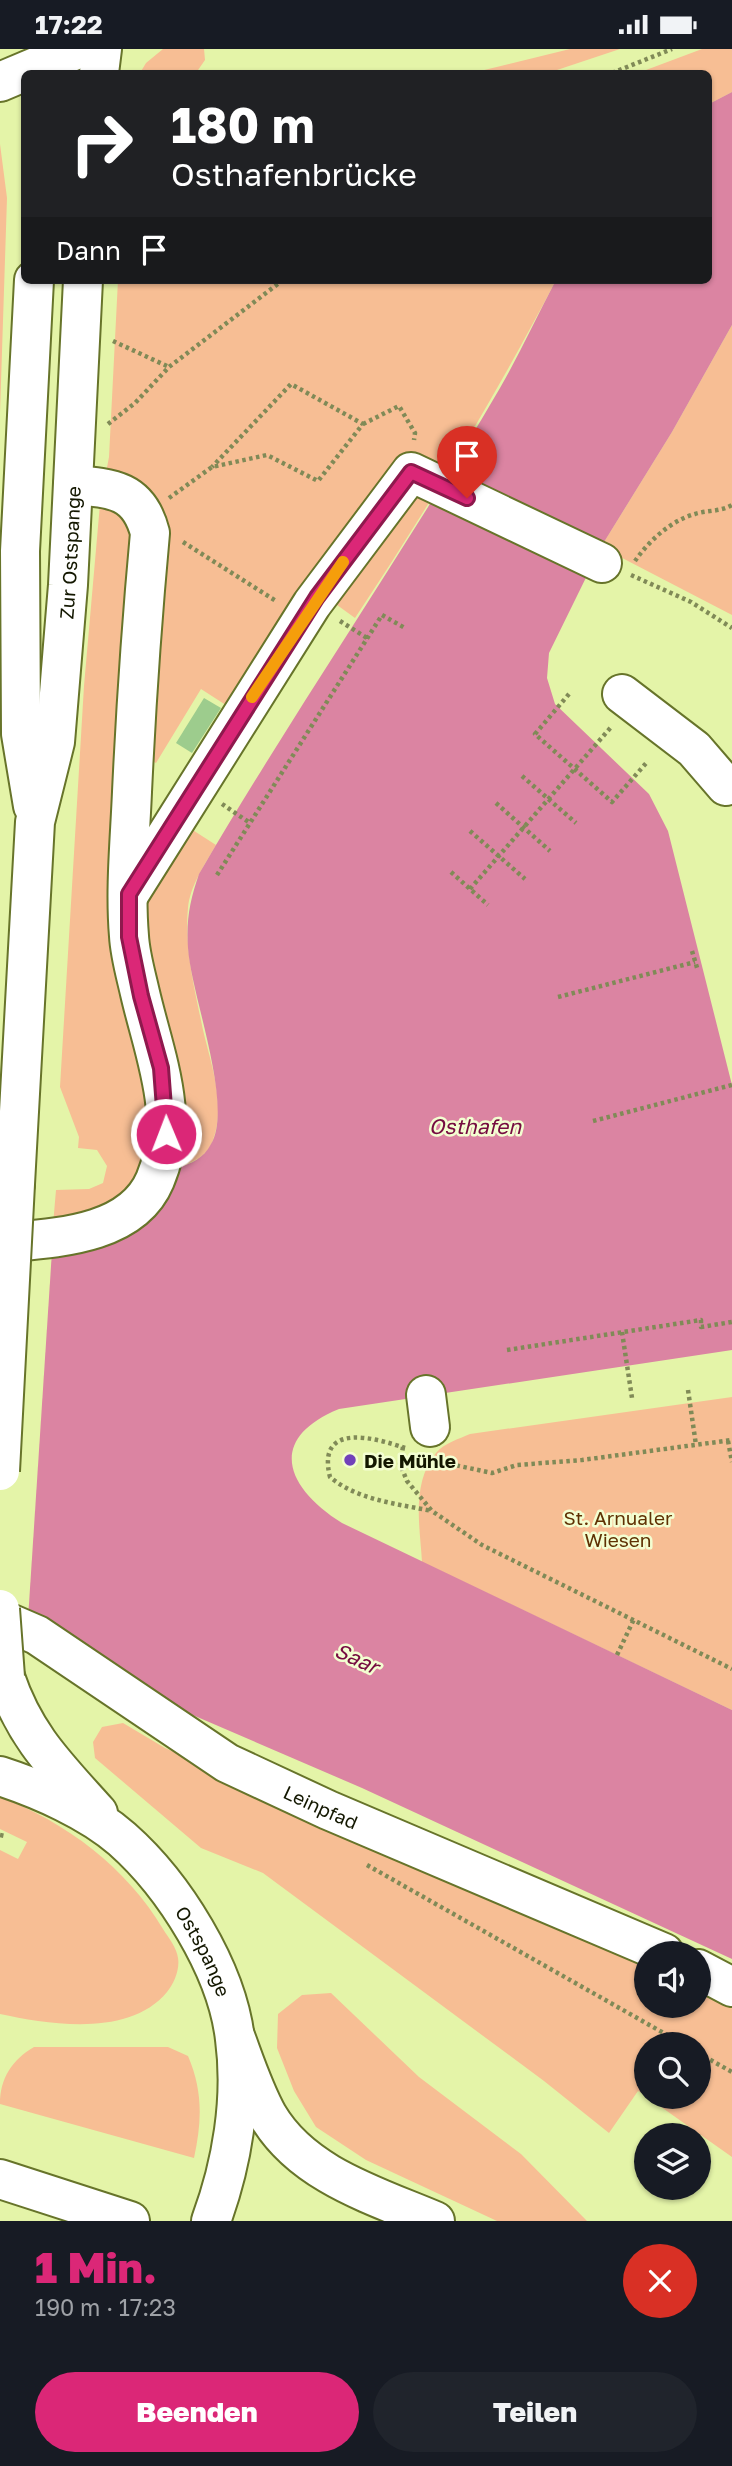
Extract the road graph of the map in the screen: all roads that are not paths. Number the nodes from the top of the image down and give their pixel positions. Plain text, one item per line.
1 (102, 49) edge
2 (58, 58) edge
3 (29, 70) edge
4 (99, 70) edge
5 (21, 73) edge
6 (0, 82) edge
7 (34, 284) edge
8 (83, 284) edge
9 (73, 485) junction
10 (614, 568) road end
11 (622, 694) dead end
12 (710, 733) dead end
13 (729, 796) edge
14 (35, 822) junction
15 (129, 894) junction
16 (0, 1243) edge
17 (0, 1471) edge
18 (0, 1609) edge
19 (0, 1619) edge
20 (0, 1776) edge
21 (121, 1838) junction
22 (636, 1941) edge
23 (711, 1976) edge
24 (732, 1987) edge
25 (235, 2036) junction
26 (0, 2179) edge
27 (130, 2221) edge
28 (211, 2221) edge
29 (435, 2221) edge

1 - 4 main road
2 - 3 main road
5 - 6 main road
7 - 14 main road, Zur Ostspange
8 - 9 main road, Zur Ostspange
9 - 14 main road, Zur Ostspange
9 - 15 main road
10 - 15 main road
11 - 13 main road
12 - 13 main road
14 - 17 main road, Zur Ostspange, bridge
15 - 16 main road
18 - 21 main road, bridge
19 - 22 main road, Leinpfad
20 - 21 main road, Ostspange
21 - 25 main road, Ostspange
23 - 24 main road
25 - 28 main road, Ostspange
25 - 29 main road
26 - 27 main road

